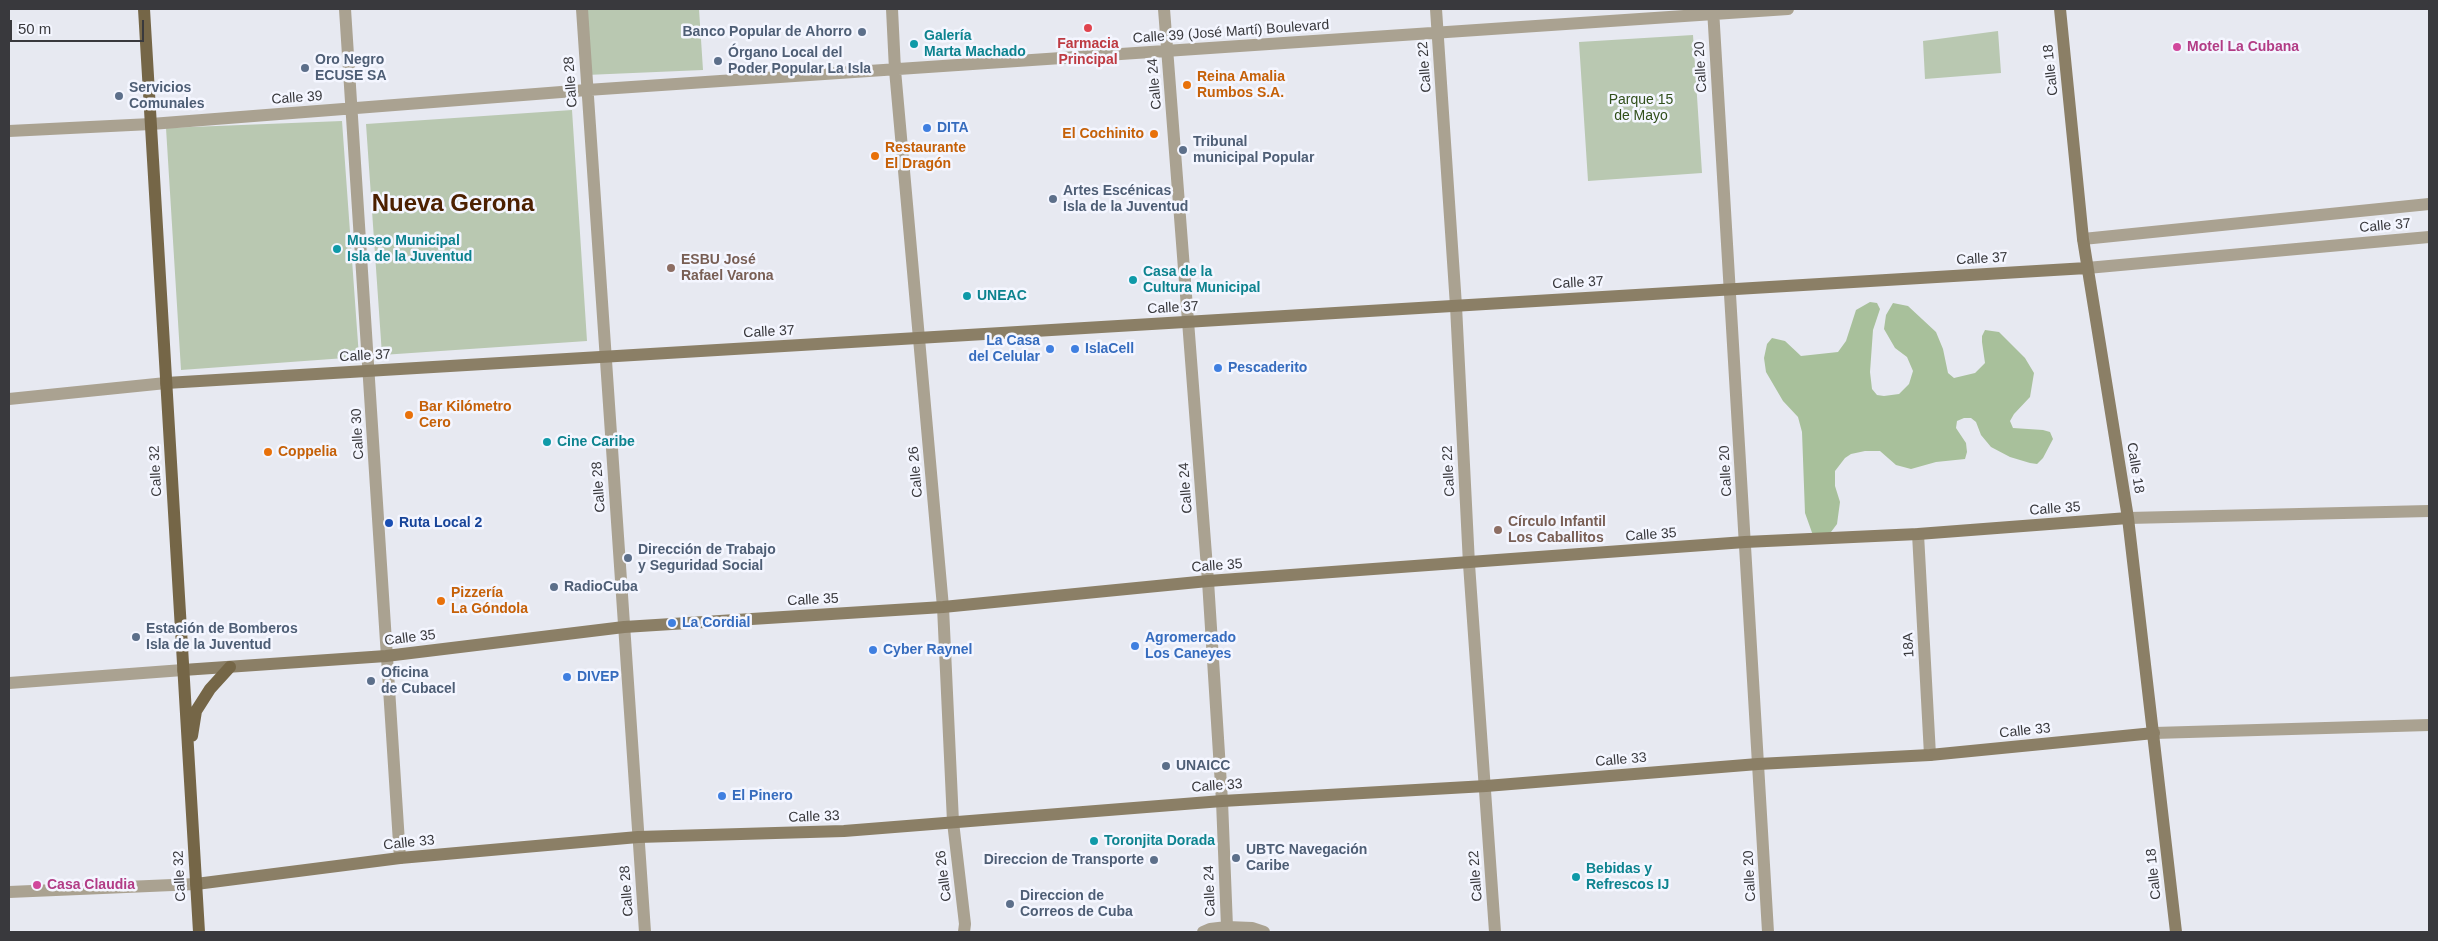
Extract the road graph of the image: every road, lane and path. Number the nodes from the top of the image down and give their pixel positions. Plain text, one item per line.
1 (144, 9) edge
2 (345, 9) edge
3 (582, 9) edge
4 (892, 9) edge
5 (1164, 9) edge
6 (1436, 9) edge
7 (1788, 9) edge
8 (2060, 9) edge
9 (1713, 11) edge
10 (1438, 32) junction
11 (1167, 51) junction
12 (895, 70) junction
13 (587, 90) junction
14 (351, 109) junction
15 (151, 124) junction
16 (9, 131) edge
17 (2429, 204) edge
18 (2429, 237) edge
19 (2083, 239) junction
20 (2087, 268) junction
21 (1730, 289) junction
22 (1456, 306) junction
23 (1189, 322) junction
24 (919, 338) junction
25 (605, 357) junction
26 (370, 371) junction
27 (166, 383) junction
28 (9, 399) edge
29 (2429, 511) edge
30 (2128, 518) junction
31 (1918, 534) junction
32 (1745, 542) junction
33 (1469, 564) junction
34 (1208, 581) junction
35 (943, 607) junction
36 (624, 627) junction
37 (386, 656) junction
38 (230, 667) junction
39 (183, 670) junction
40 (9, 683) edge
41 (2429, 725) edge
42 (2154, 733) junction
43 (1930, 755) junction
44 (188, 758) junction
45 (1758, 764) junction
46 (1486, 786) junction
47 (1222, 801) junction
48 (953, 822) junction
49 (638, 837) junction
50 (400, 858) junction
51 (196, 884) junction
52 (9, 892) edge
53 (1227, 927) junction
54 (199, 932) edge
55 (644, 932) edge
56 (964, 932) edge
57 (1203, 932) edge
58 (1264, 932) edge
59 (1495, 932) edge
60 (1768, 932) edge
61 (2176, 932) edge

1 - 15 main road, Calle 32
2 - 14 street, Calle 30
3 - 13 street, Calle 28
4 - 12 street, Calle 26
5 - 11 street, Calle 24
6 - 10 street, Calle 22
7 - 9 street, Calle 39 (José Martí) Boulevard
8 - 19 street, Calle 18
9 - 10 street, Calle 39 (José Martí) Boulevard
9 - 21 street, Calle 20
10 - 11 street, Calle 39 (José Martí) Boulevard
10 - 22 street, Calle 22
11 - 12 street, Calle 39 (José Martí) Boulevard
11 - 23 street, Calle 24
12 - 13 street, Calle 39 (José Martí) Boulevard
12 - 24 street, Calle 26
13 - 14 street, Calle 39
13 - 25 street, Calle 28
14 - 15 street, Calle 39
14 - 26 street, Calle 30
15 - 16 street, Calle 39
15 - 27 main road, Calle 32
17 - 19 street, Calle 37
18 - 20 street, Calle 37
19 - 20 street, Calle 18
20 - 21 street, Calle 37
20 - 30 street, Calle 18
21 - 22 street, Calle 37
21 - 32 street, Calle 20
22 - 23 street, Calle 37
22 - 33 street, Calle 22
23 - 24 street, Calle 37
23 - 34 street, Calle 24
24 - 25 street, Calle 37
24 - 35 street, Calle 26
25 - 26 street, Calle 37
25 - 36 street, Calle 28
26 - 27 street, Calle 37
26 - 37 street, Calle 30
27 - 28 street, Calle 37
27 - 39 main road, Calle 32
29 - 30 street, Calle 35
30 - 31 street, Calle 35
30 - 42 street, Calle 18
31 - 32 street, Calle 35
31 - 43 street, 18A
32 - 33 street, Calle 35
32 - 45 street, Calle 20
33 - 34 street, Calle 35
33 - 46 street, Calle 22
34 - 35 street, Calle 35
34 - 47 street, Calle 24
35 - 36 street, Calle 35
35 - 48 street, Calle 26
36 - 37 street, Calle 35
36 - 49 street, Calle 28
37 - 38 street, Calle 35
37 - 50 street, Calle 30
38 - 39 street, Calle 35
38 - 44 main road
39 - 40 street, Calle 35
39 - 44 main road, Calle 32
41 - 42 street, Calle 33
42 - 43 street, Calle 33
42 - 61 street, Calle 18
43 - 45 street, Calle 33
44 - 51 main road, Calle 32
45 - 46 street, Calle 33
45 - 60 street, Calle 20
46 - 47 street, Calle 33
46 - 59 street, Calle 22
47 - 48 street, Calle 33
47 - 53 street, Calle 24
48 - 49 street, Calle 33
48 - 56 street, Calle 26
49 - 50 street, Calle 33
49 - 55 street, Calle 28
50 - 51 street, Calle 33
51 - 52 street, Calle 33
51 - 54 main road, Calle 32
53 - 57 street
53 - 58 street, Calle 24

